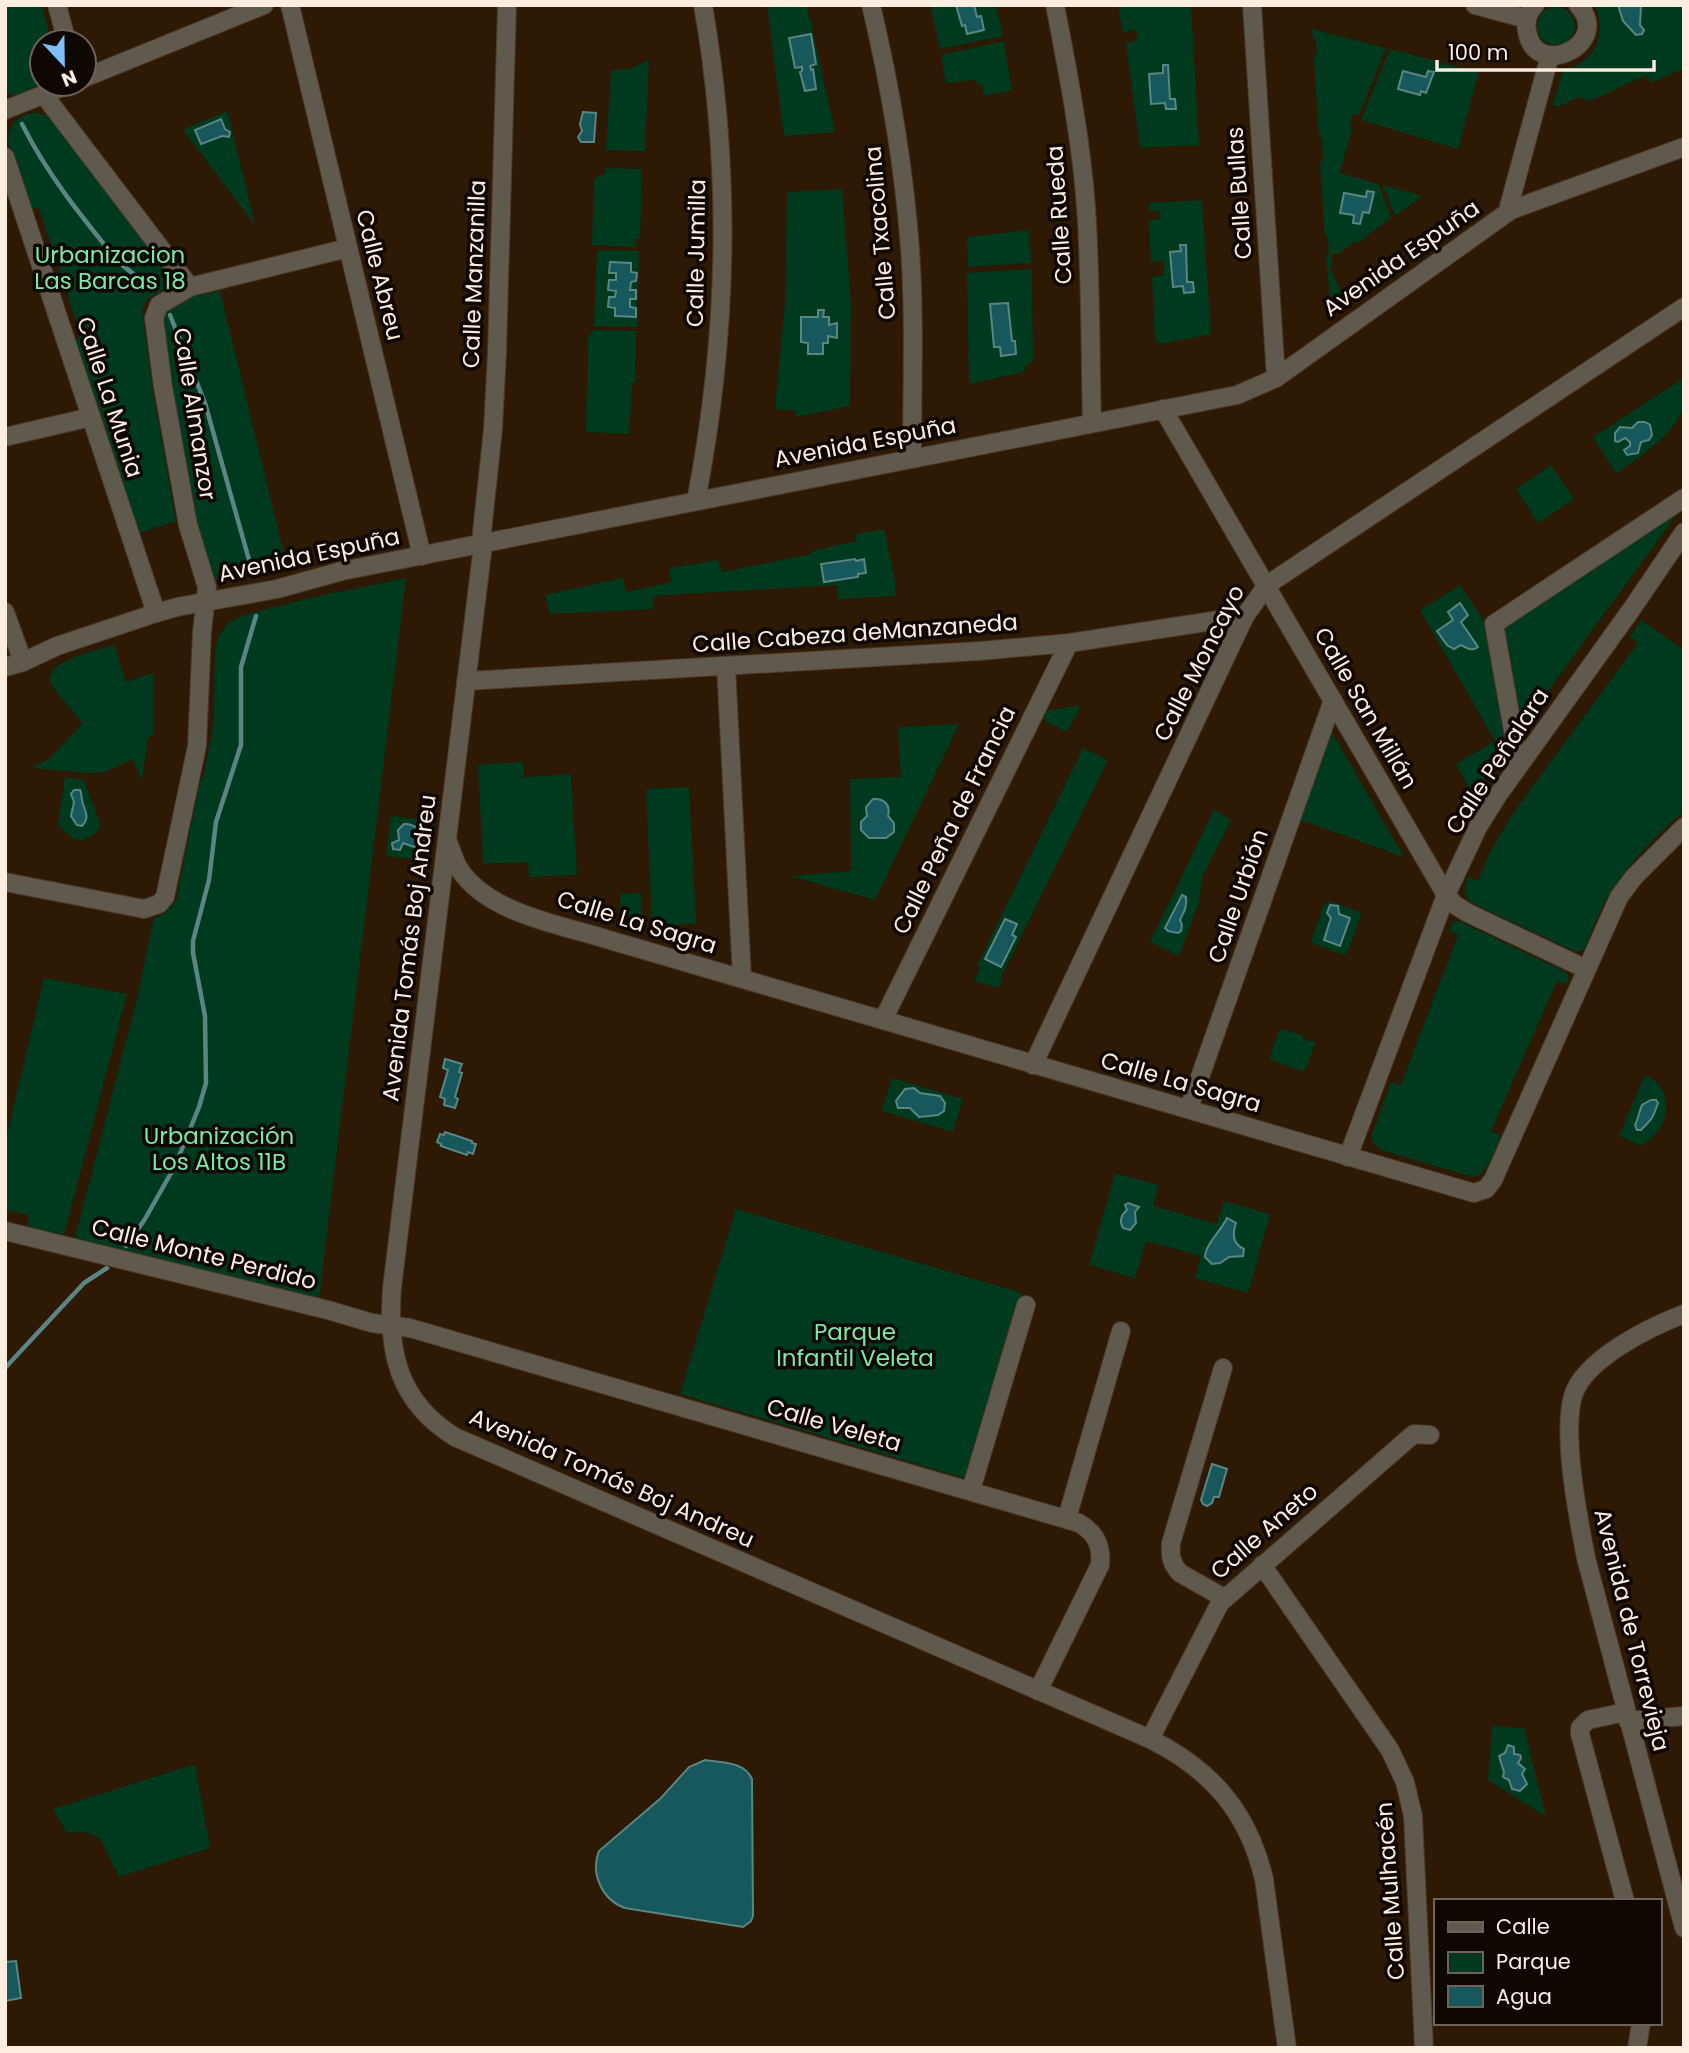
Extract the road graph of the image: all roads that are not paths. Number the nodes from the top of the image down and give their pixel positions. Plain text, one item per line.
1 (57, 5) edge
2 (264, 5) edge
3 (290, 5) edge
4 (507, 5) edge
5 (703, 5) edge
6 (871, 5) edge
7 (1055, 5) edge
8 (1252, 5) edge
9 (1475, 5) edge
10 (1578, 5) edge
11 (1531, 12) edge
12 (63, 28) edge
13 (1550, 55) junction
14 (98, 73) edge
15 (36, 98) edge
16 (46, 98) edge
17 (5, 110) edge
18 (1684, 147) edge
19 (5, 157) edge
20 (1511, 210) junction
21 (348, 248) junction
22 (190, 288) junction
23 (1684, 307) edge
24 (1276, 378) junction
25 (1163, 408) junction
26 (91, 417) junction
27 (1092, 422) junction
28 (5, 437) edge
29 (912, 458) junction
30 (1684, 498) edge
31 (696, 501) junction
32 (1684, 532) edge
33 (482, 544) junction
34 (422, 556) junction
35 (1266, 585) junction
36 (206, 602) junction
37 (5, 612) edge
38 (156, 613) junction
39 (1245, 616) junction
40 (1069, 643) junction
41 (14, 664) edge
42 (726, 666) junction
43 (466, 681) junction
44 (1333, 700) junction
45 (1519, 764) junction
46 (1684, 827) edge
47 (447, 838) junction
48 (470, 881) junction
49 (5, 882) edge
50 (1446, 895) junction
51 (440, 896) junction
52 (1586, 969) junction
53 (742, 978) junction
54 (883, 1020) junction
55 (1033, 1065) junction
56 (1189, 1108) junction
57 (1348, 1157) junction
58 (5, 1231) edge
59 (1026, 1305) dead end
60 (1684, 1314) edge
61 (390, 1325) junction
62 (1121, 1331) dead end
63 (1223, 1368) dead end
64 (1430, 1435) dead end
65 (971, 1490) junction
66 (1067, 1518) junction
67 (1262, 1566) junction
68 (1224, 1598) junction
69 (1038, 1691) junction
70 (1626, 1716) junction
71 (1684, 1716) edge
72 (1150, 1739) junction
73 (1624, 1899) edge
74 (1684, 1928) edge
75 (1640, 2025) edge
76 (1287, 2048) edge
77 (1424, 2048) edge
78 (1637, 2048) edge

1 - 12 street
2 - 14 street
3 - 21 street, Calle Abreu
4 - 33 street, Calle Manzanilla
5 - 31 street, Calle Jumilla
6 - 29 street, Calle Txacolina
7 - 27 street, Calle Rueda
8 - 24 street, Calle Bullas
9 - 11 street
10 - 13 street
11 - 13 street
13 - 20 street
15 - 17 street
16 - 22 street
18 - 20 street, Avenida Espuña
19 - 26 street, Calle La Munia
20 - 24 street, Avenida Espuña
21 - 22 street, Calle Almanzor
21 - 34 street, Calle Abreu
22 - 36 street, Calle Almanzor
23 - 35 street, Calle Moncayo
24 - 25 street, Avenida Espuña
25 - 27 street, Avenida Espuña
25 - 35 street, Calle San Millán
26 - 28 street
26 - 38 street, Calle La Munia
27 - 29 street, Avenida Espuña
29 - 31 street, Avenida Espuña
30 - 45 street
31 - 33 street, Avenida Espuña
32 - 45 street, Calle Peñalara
33 - 34 street, Avenida Espuña
33 - 43 street, Avenida Tomás Boj Andreu
34 - 36 street, Avenida Espuña
35 - 39 street, Calle Moncayo
35 - 44 street, Calle San Millán
36 - 38 street, Avenida Espuña
36 - 49 street, Calle Almanzor
37 - 41 street
38 - 41 street, Avenida Espuña
39 - 40 street, Calle Cabeza deManzaneda
39 - 55 street, Calle Moncayo
40 - 42 street, Calle Cabeza deManzaneda
40 - 54 street, Calle Peña de Francia
42 - 43 street, Calle Cabeza deManzaneda
42 - 53 street
43 - 47 street, Avenida Tomás Boj Andreu
44 - 50 street, Calle San Millán
44 - 56 street, Calle Urbión
45 - 50 street, Calle Peñalara
46 - 52 street, Calle La Sagra
47 - 48 street, Calle La Sagra
47 - 51 street, Avenida Tomás Boj Andreu
48 - 51 street
48 - 53 street, Calle La Sagra
50 - 52 street, Calle San Millán
50 - 57 street, Calle Peñalara
51 - 61 street, Avenida Tomás Boj Andreu
52 - 57 street, Calle La Sagra
53 - 54 street, Calle La Sagra
54 - 55 street, Calle La Sagra
55 - 56 street, Calle La Sagra
56 - 57 street, Calle La Sagra
58 - 61 street, Calle Monte Perdido
59 - 65 street
60 - 70 street, Avenida de Torrevieja
61 - 65 street, Calle Veleta
61 - 69 street, Avenida Tomás Boj Andreu
62 - 66 street
63 - 68 street
64 - 67 street, Calle Aneto
65 - 66 street, Calle Veleta
66 - 69 street, Calle Veleta
67 - 68 street, Calle Aneto
67 - 77 street, Calle Mulhacén
68 - 72 street, Calle Aneto
69 - 72 street, Avenida Tomás Boj Andreu
70 - 71 street
70 - 73 street
70 - 74 street, Avenida de Torrevieja
72 - 76 street, Avenida Tomás Boj Andreu
75 - 78 street

